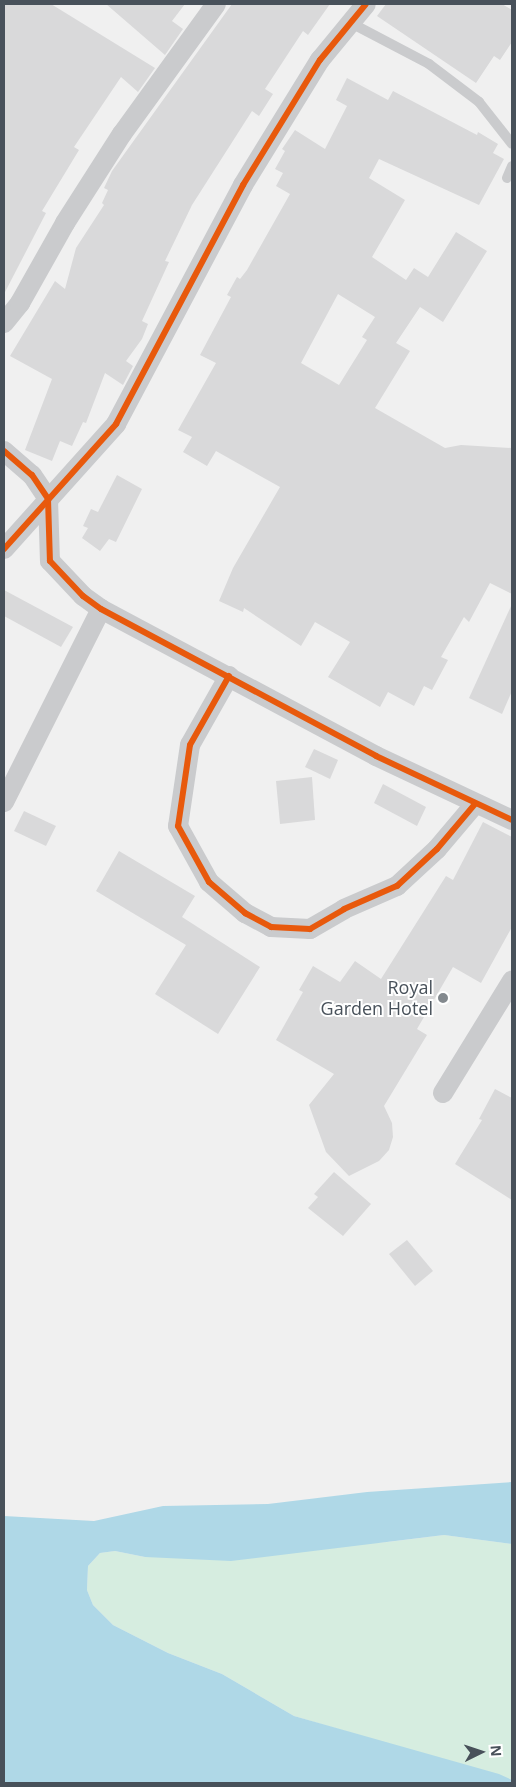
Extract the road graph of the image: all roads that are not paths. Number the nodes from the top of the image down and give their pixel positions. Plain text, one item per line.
1 (216, 4) edge
2 (366, 4) edge
3 (351, 23) junction
4 (512, 144) edge
5 (512, 166) edge
6 (507, 178) dead end
7 (4, 322) edge
8 (4, 451) edge
9 (48, 499) junction
10 (4, 549) edge
11 (101, 609) junction
12 (229, 676) junction
13 (4, 802) edge
14 (475, 804) junction
15 (512, 820) edge
16 (512, 981) edge
17 (443, 1093) dead end

1 - 7 street
2 - 3 street
3 - 4 lane
3 - 9 street
5 - 6 lane
8 - 9 street
9 - 10 street
9 - 11 street
11 - 12 street
11 - 13 street
12 - 14 street
12 - 14 street
14 - 15 street
16 - 17 street

